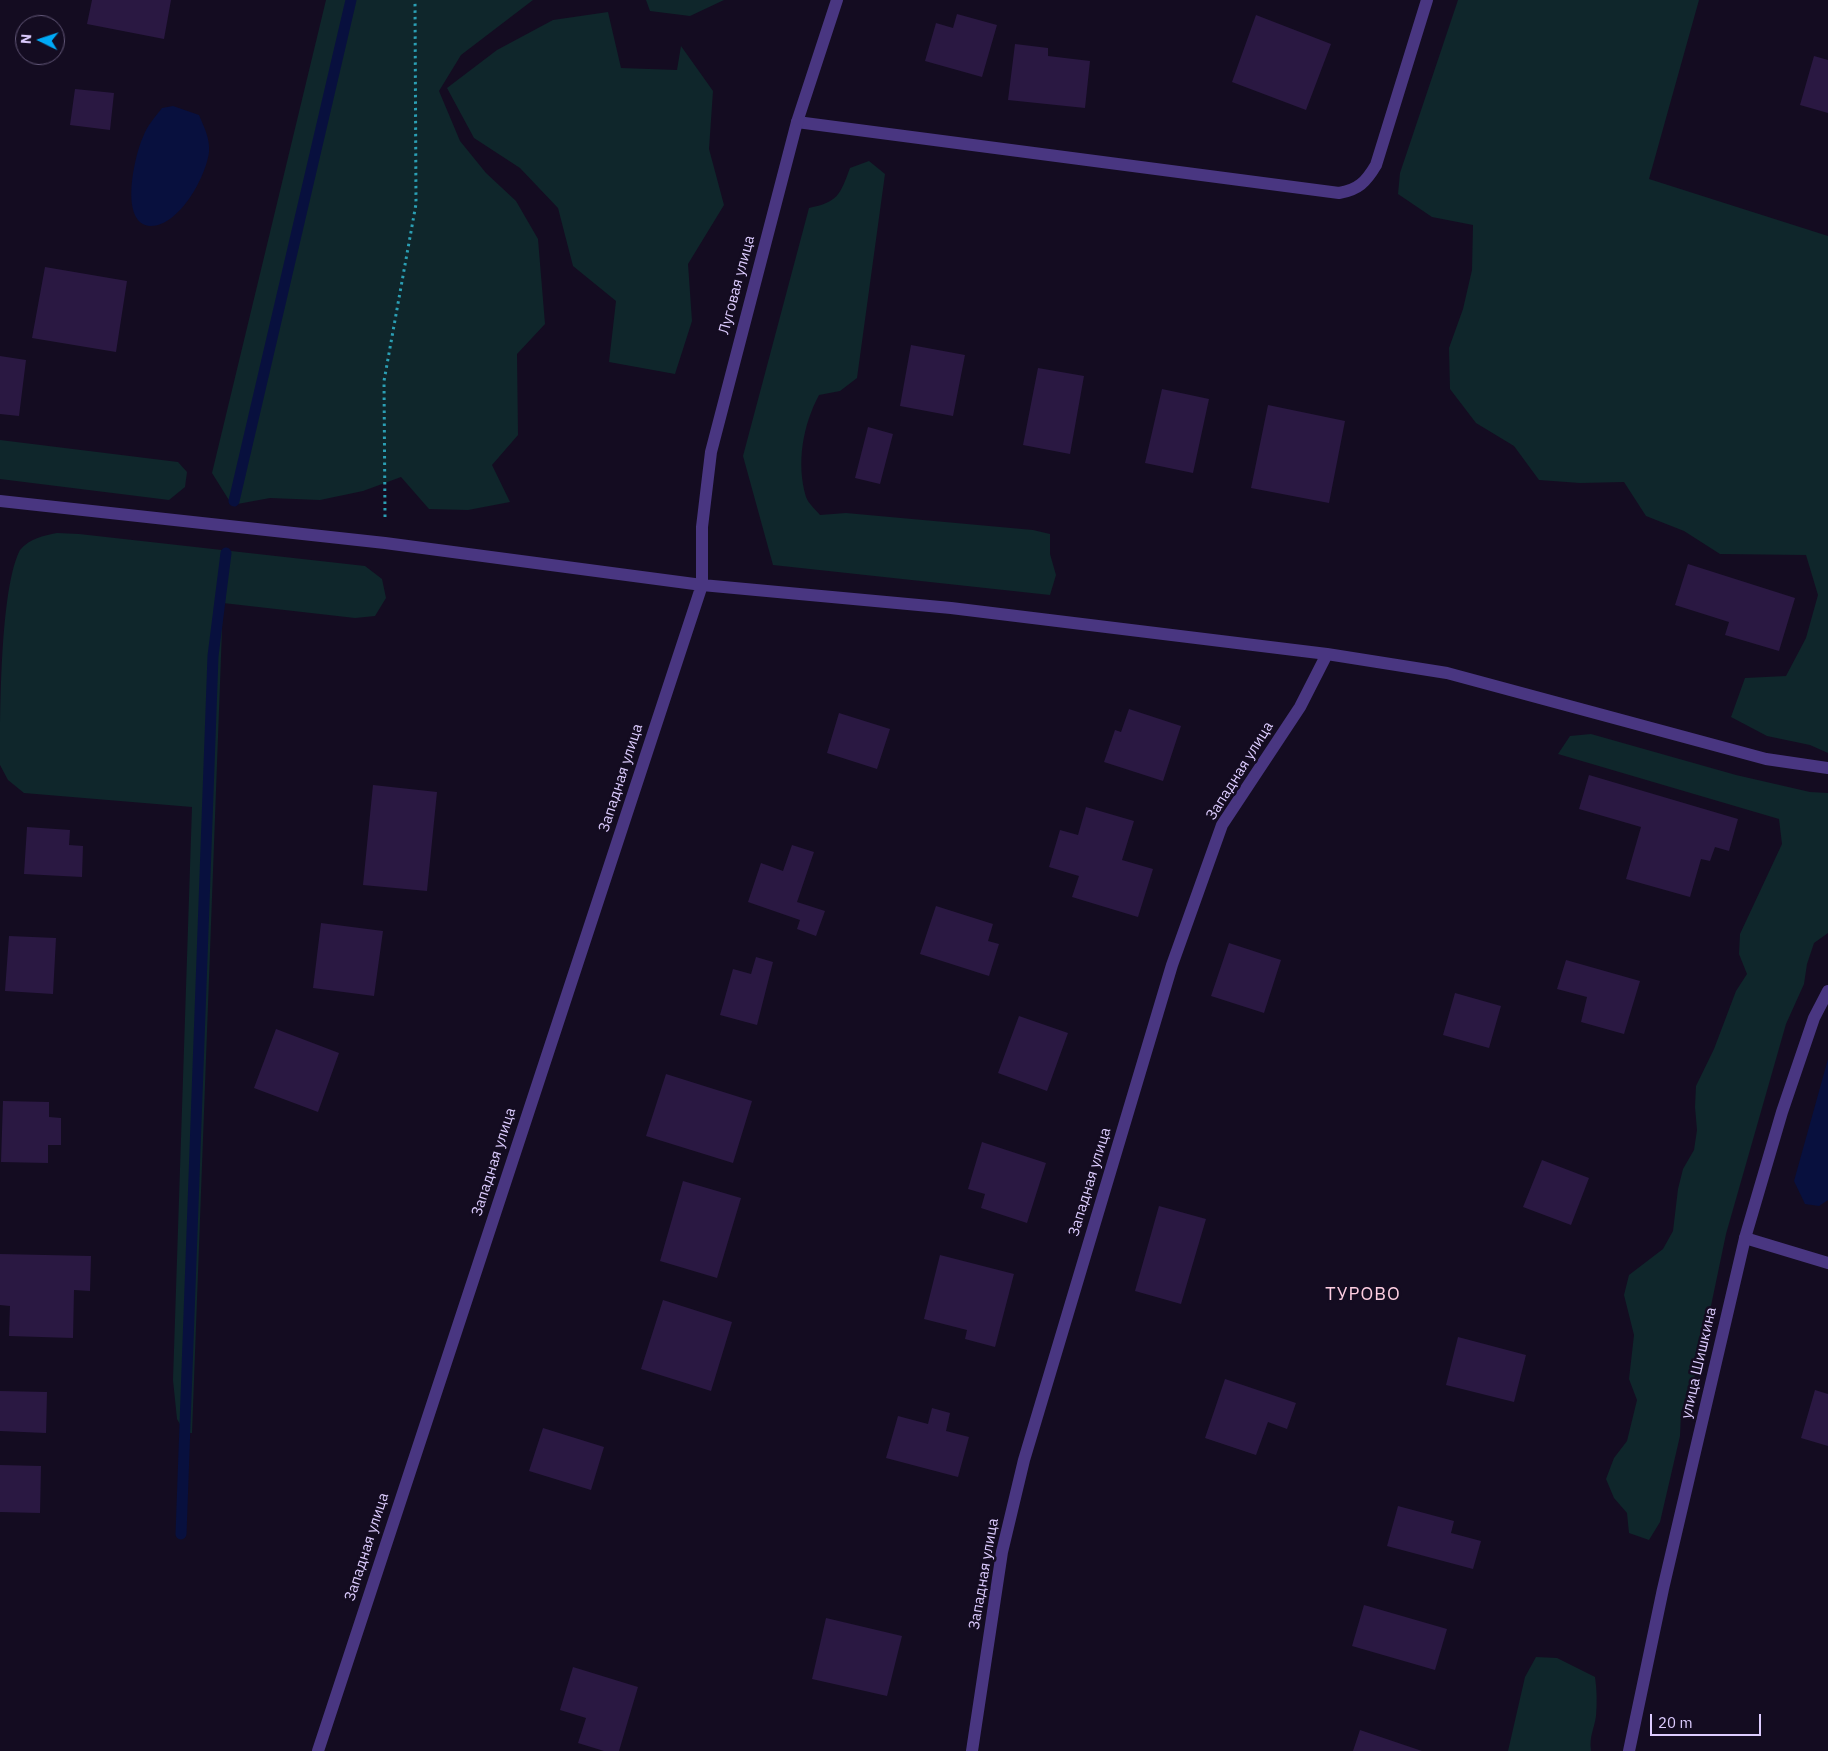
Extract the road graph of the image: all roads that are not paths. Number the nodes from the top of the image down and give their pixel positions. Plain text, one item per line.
1 (837, 0) edge
2 (1428, 0) edge
3 (796, 122) junction
4 (0, 501) edge
5 (702, 584) junction
6 (1327, 654) junction
7 (1828, 768) edge
8 (1828, 991) edge
9 (1745, 1238) junction
10 (1828, 1263) edge
11 (318, 1751) edge
12 (972, 1751) edge
13 (1629, 1751) edge

1 - 3 street, Луговая улица
2 - 3 street
3 - 5 street, Луговая улица
4 - 5 street
5 - 6 street
5 - 11 street, Западная улица
6 - 7 street
6 - 12 street, Западная улица
8 - 9 street, улица Шишкина
9 - 10 street
9 - 13 street, улица Шишкина

